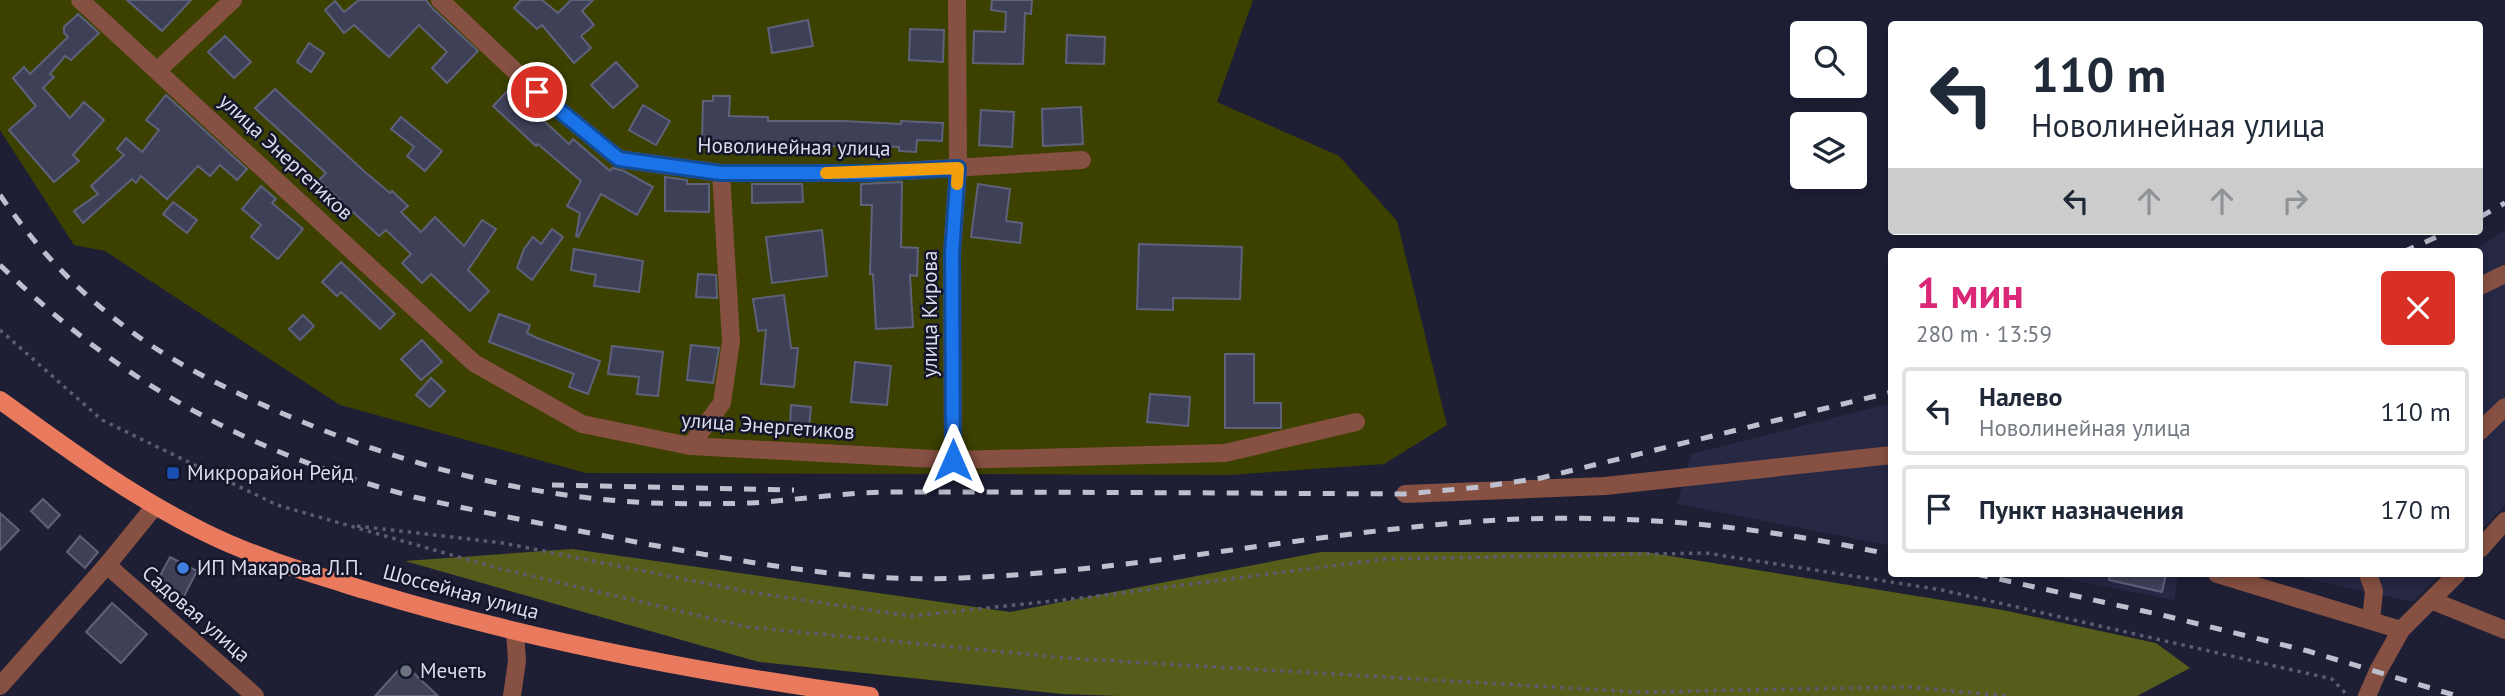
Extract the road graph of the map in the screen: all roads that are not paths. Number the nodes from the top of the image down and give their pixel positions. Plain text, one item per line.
1 (80, 0) edge
2 (233, 0) edge
3 (440, 0) edge
4 (957, 0) edge
5 (158, 70) junction
6 (1083, 160) dead end
7 (958, 168) junction
8 (721, 173) junction
9 (2505, 274) edge
10 (2483, 285) edge
11 (0, 400) edge
12 (2505, 407) edge
13 (1356, 422) dead end
14 (2483, 428) edge
15 (690, 446) junction
16 (1888, 455) edge
17 (953, 460) junction
18 (1405, 494) dead end
19 (155, 506) junction
20 (2505, 521) edge
21 (2483, 546) edge
22 (107, 565) junction
23 (2227, 577) edge
24 (2369, 577) edge
25 (2454, 577) edge
26 (2433, 601) junction
27 (2371, 620) junction
28 (2505, 629) edge
29 (2401, 630) junction
30 (516, 631) junction
31 (0, 686) edge
32 (255, 696) edge
33 (512, 696) edge
34 (870, 696) edge
35 (2367, 696) edge

1 - 5 street, улица Энергетиков
2 - 5 street
3 - 8 street, Новолинейная улица
4 - 7 street, улица Кирова
5 - 15 street, улица Энергетиков
6 - 7 street, Новолинейная улица
7 - 8 street, Новолинейная улица
7 - 17 street, улица Кирова
8 - 15 street
9 - 10 street
11 - 19 main road, Шоссейная улица
12 - 14 street
13 - 17 street, улица Энергетиков
15 - 17 street, улица Энергетиков
16 - 18 street
19 - 22 street
19 - 30 main road, Шоссейная улица
20 - 21 street
22 - 31 street
22 - 32 street, Садовая улица
23 - 27 street
24 - 27 street
25 - 26 street
26 - 28 street
26 - 29 street
27 - 29 street
29 - 35 street
30 - 33 street
30 - 34 main road, Шоссейная улица

